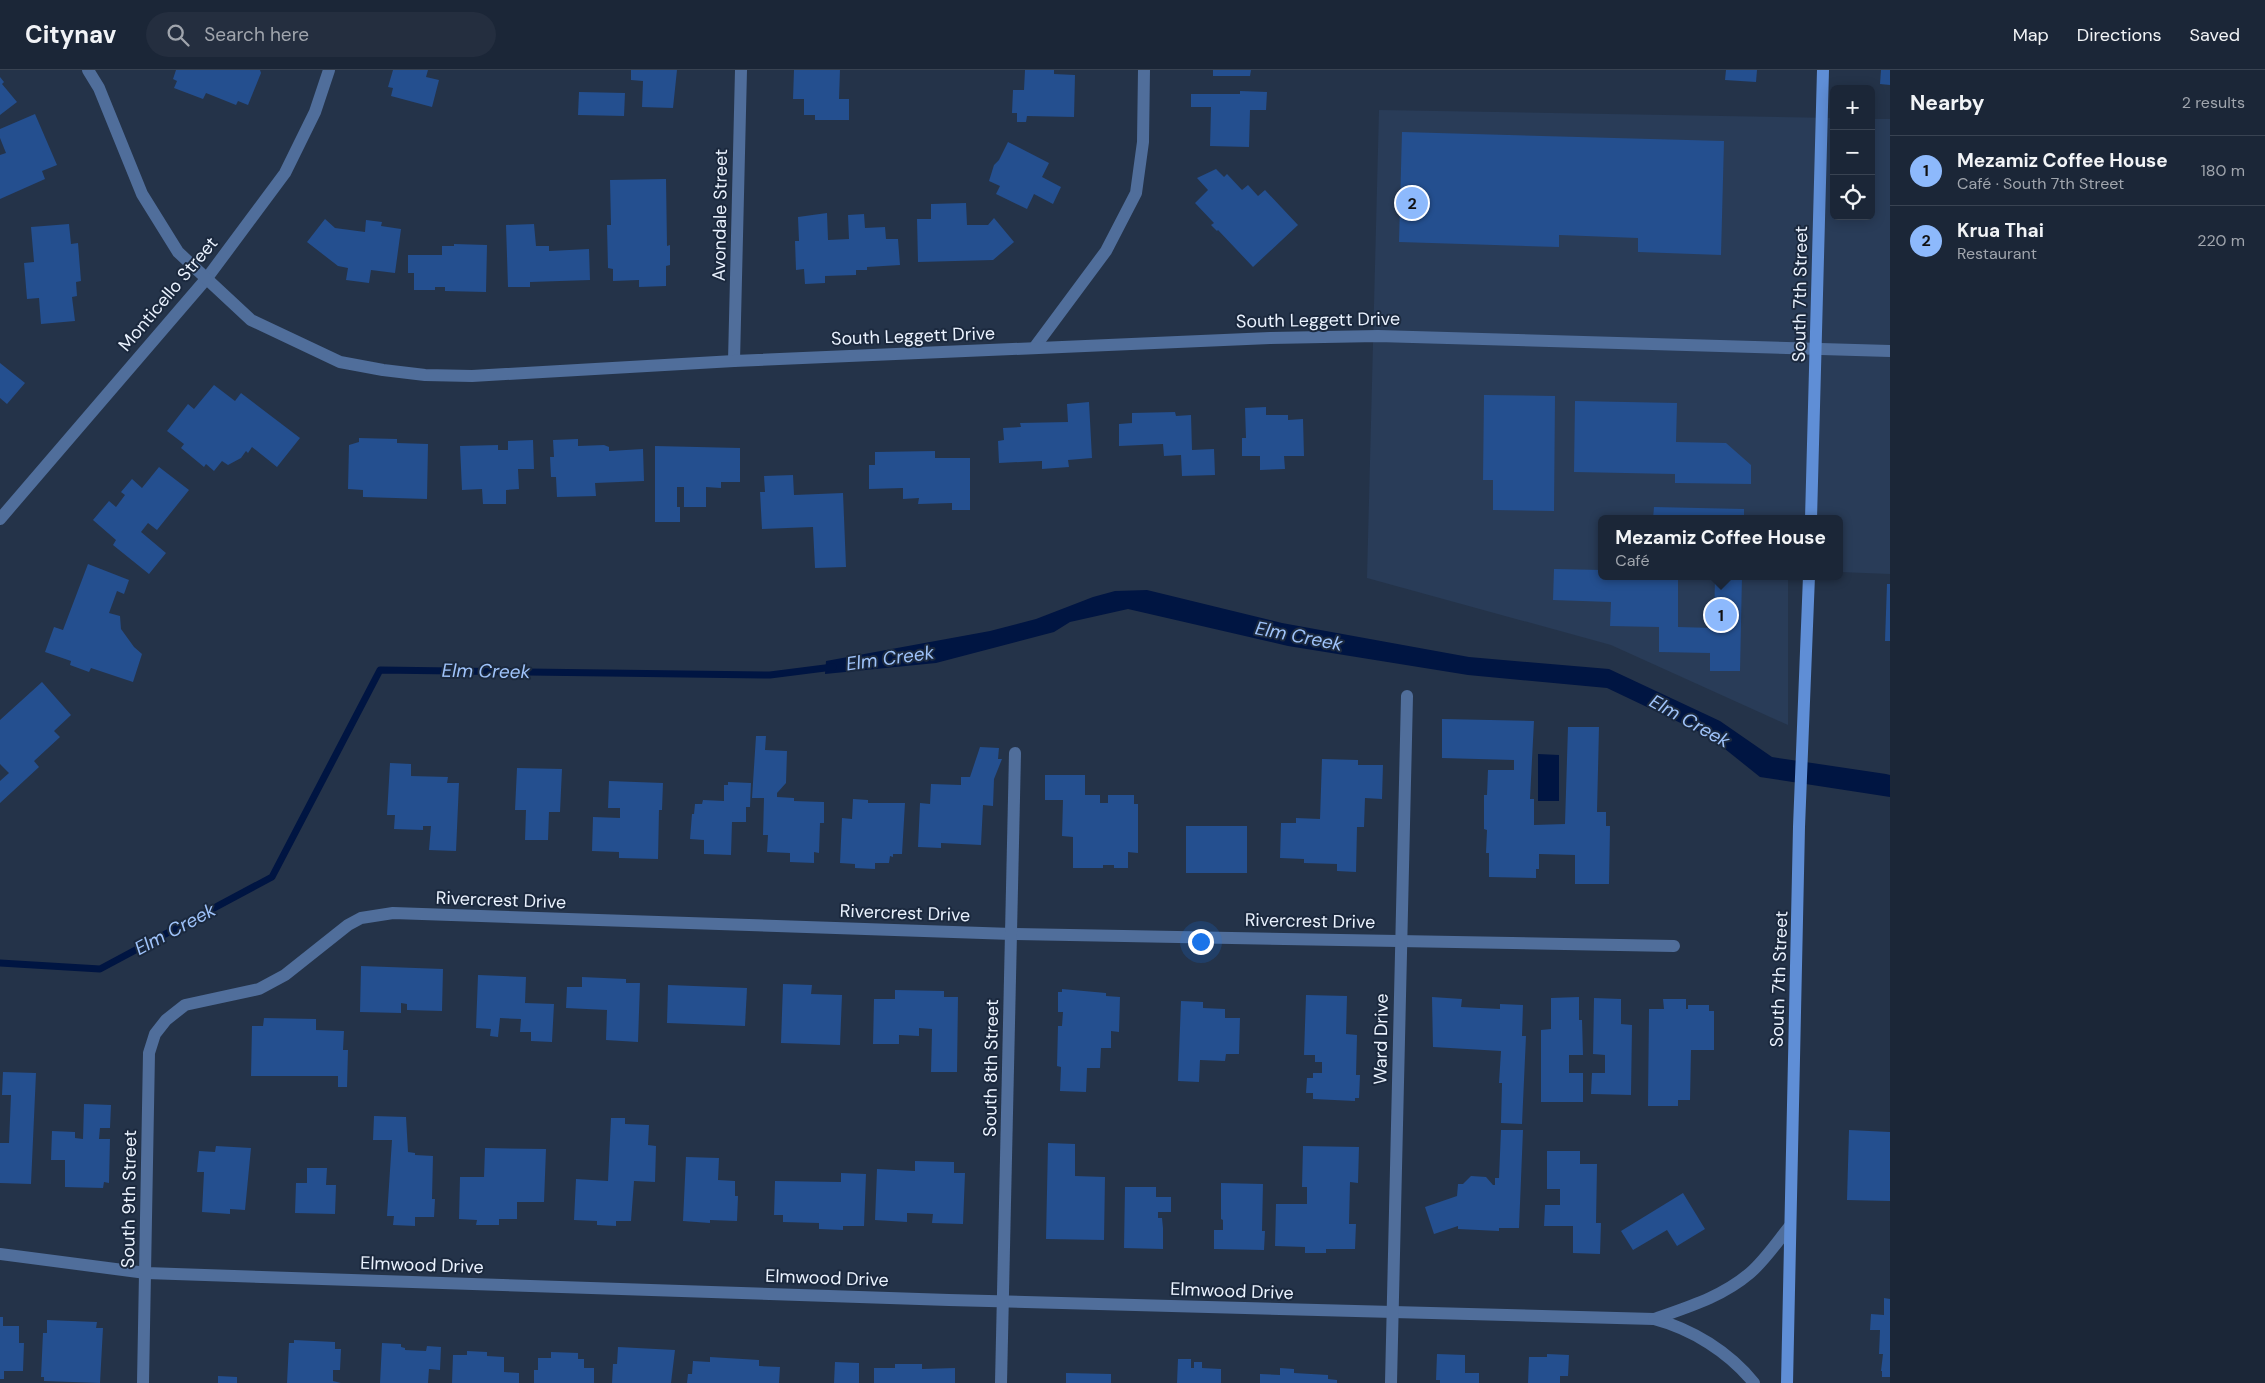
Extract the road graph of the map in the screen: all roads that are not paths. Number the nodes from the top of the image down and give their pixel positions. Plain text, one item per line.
1 (88, 70) edge
2 (329, 70) edge
3 (740, 70) edge
4 (1144, 70) edge
5 (1823, 70) edge
6 (207, 278) junction
7 (1034, 348) junction
8 (1817, 349) junction
9 (1890, 351) edge
10 (734, 361) junction
11 (1811, 515) edge
12 (0, 519) edge
13 (1809, 580) edge
14 (1407, 696) dead end
15 (1015, 753) dead end
16 (1012, 934) junction
17 (1401, 940) junction
18 (1674, 946) dead end
19 (166, 1020) joint
20 (1790, 1226) junction
21 (0, 1254) edge
22 (146, 1273) junction
23 (1003, 1302) junction
24 (1392, 1313) junction
25 (1654, 1319) junction
26 (142, 1383) edge
27 (1001, 1383) edge
28 (1391, 1383) edge
29 (1754, 1383) edge
30 (1787, 1383) edge

1 - 6 street, South Leggett Drive
2 - 6 street, Monticello Street
3 - 10 street, Avondale Street
4 - 7 street
5 - 8 main road, South 7th Street
6 - 10 street, South Leggett Drive
6 - 12 street, Monticello Street
7 - 8 street, South Leggett Drive
7 - 10 street, South Leggett Drive
8 - 9 street, South Leggett Drive
8 - 11 main road, South 7th Street
13 - 20 main road, South 7th Street
14 - 17 street, Ward Drive
15 - 16 street, South 8th Street
16 - 17 street, Rivercrest Drive
16 - 19 street, Rivercrest Drive
16 - 23 street, South 8th Street
17 - 18 street, Rivercrest Drive
17 - 24 street, Ward Drive
19 - 22 street, South 9th Street
20 - 25 street, Elmwood Drive
20 - 30 main road, South 7th Street
21 - 22 street, Elmwood Drive
22 - 23 street, Elmwood Drive
22 - 26 street, South 9th Street
23 - 24 street, Elmwood Drive
23 - 27 street, South 8th Street
24 - 25 street, Elmwood Drive
24 - 28 street, Ward Drive
25 - 29 street, Elmwood Drive

